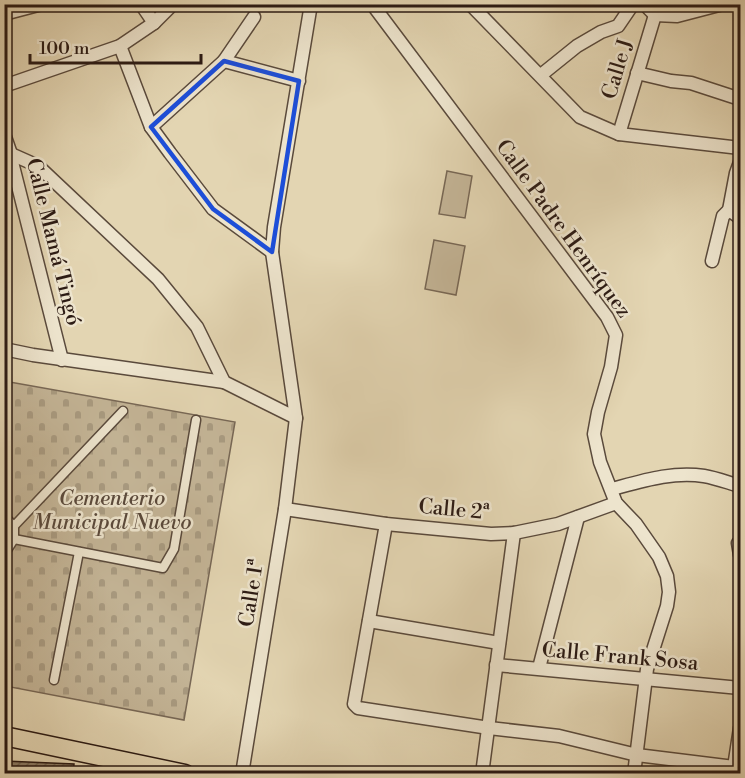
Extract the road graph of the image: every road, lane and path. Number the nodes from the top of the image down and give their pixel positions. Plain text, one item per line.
1 (42, 4) edge
2 (141, 4) edge
3 (173, 4) edge
4 (311, 4) edge
5 (372, 4) edge
6 (470, 4) edge
7 (633, 4) edge
8 (644, 4) edge
9 (721, 5) edge
10 (4, 14) edge
11 (655, 15) junction
12 (254, 17) dead end
13 (154, 23) junction
14 (120, 46) junction
15 (224, 61) junction
16 (637, 74) junction
17 (541, 75) junction
18 (298, 81) junction
19 (4, 86) edge
20 (741, 99) edge
21 (151, 127) junction
22 (4, 134) edge
23 (619, 134) junction
24 (741, 148) edge
25 (10, 164) edge
26 (739, 170) edge
27 (729, 210) junction
28 (741, 218) edge
29 (272, 252) junction
30 (711, 261) dead end
31 (4, 348) edge
32 (62, 360) junction
33 (224, 382) junction
34 (123, 411) dead end
35 (296, 418) junction
36 (196, 420) dead end
37 (741, 486) edge
38 (612, 489) junction
39 (616, 503) junction
40 (285, 509) junction
41 (4, 516) edge
42 (578, 517) junction
43 (386, 524) junction
44 (14, 525) junction
45 (514, 533) junction
46 (14, 539) junction
47 (4, 551) edge
48 (79, 552) junction
49 (369, 621) junction
50 (499, 643) junction
51 (496, 665) junction
52 (539, 669) junction
53 (646, 678) junction
54 (54, 680) dead end
55 (741, 688) edge
56 (489, 728) junction
57 (741, 728) edge
58 (4, 736) edge
59 (637, 755) junction
60 (735, 770) edge
61 (182, 773) edge
62 (242, 774) edge
63 (482, 774) edge
64 (634, 774) edge

1 - 10 street
2 - 13 street
3 - 13 street
4 - 18 street, Calle 1ª
5 - 38 street, Calle Padre Henríquez
6 - 17 street
7 - 17 street
8 - 11 street
9 - 11 street
11 - 16 street, Calle J
12 - 15 street
13 - 14 street
14 - 19 street
14 - 21 street
15 - 18 street
15 - 21 street
16 - 20 street
16 - 23 street, Calle J
17 - 23 street
18 - 29 street, Calle 1ª
21 - 29 street
22 - 25 street, Calle Mamá Tingó
23 - 24 street
25 - 32 street, Calle Mamá Tingó
25 - 33 street
26 - 27 street
27 - 28 street
27 - 30 street
29 - 35 street, Calle 1ª
31 - 32 street
32 - 33 street
33 - 35 street
34 - 44 street
35 - 40 street, Calle 1ª
36 - 48 street
37 - 38 street
38 - 39 street, Calle Padre Henríquez
39 - 42 street, Calle 2ª
39 - 53 street, Calle Padre Henríquez
40 - 43 street, Calle 2ª
40 - 62 street, Calle 1ª
41 - 44 street
42 - 45 street, Calle 2ª
42 - 52 street
43 - 45 street, Calle 2ª
43 - 49 street
44 - 46 street
45 - 50 street
46 - 47 street
46 - 48 street
48 - 54 street
49 - 50 street
49 - 56 street
50 - 51 street
51 - 52 street, Calle Frank Sosa
51 - 56 street
52 - 53 street, Calle Frank Sosa
53 - 55 street, Calle Frank Sosa
53 - 59 street, Calle Padre Henríquez
56 - 59 street
56 - 63 street
57 - 60 street
58 - 61 main road
59 - 60 street
59 - 64 street, Calle Padre Henríquez

